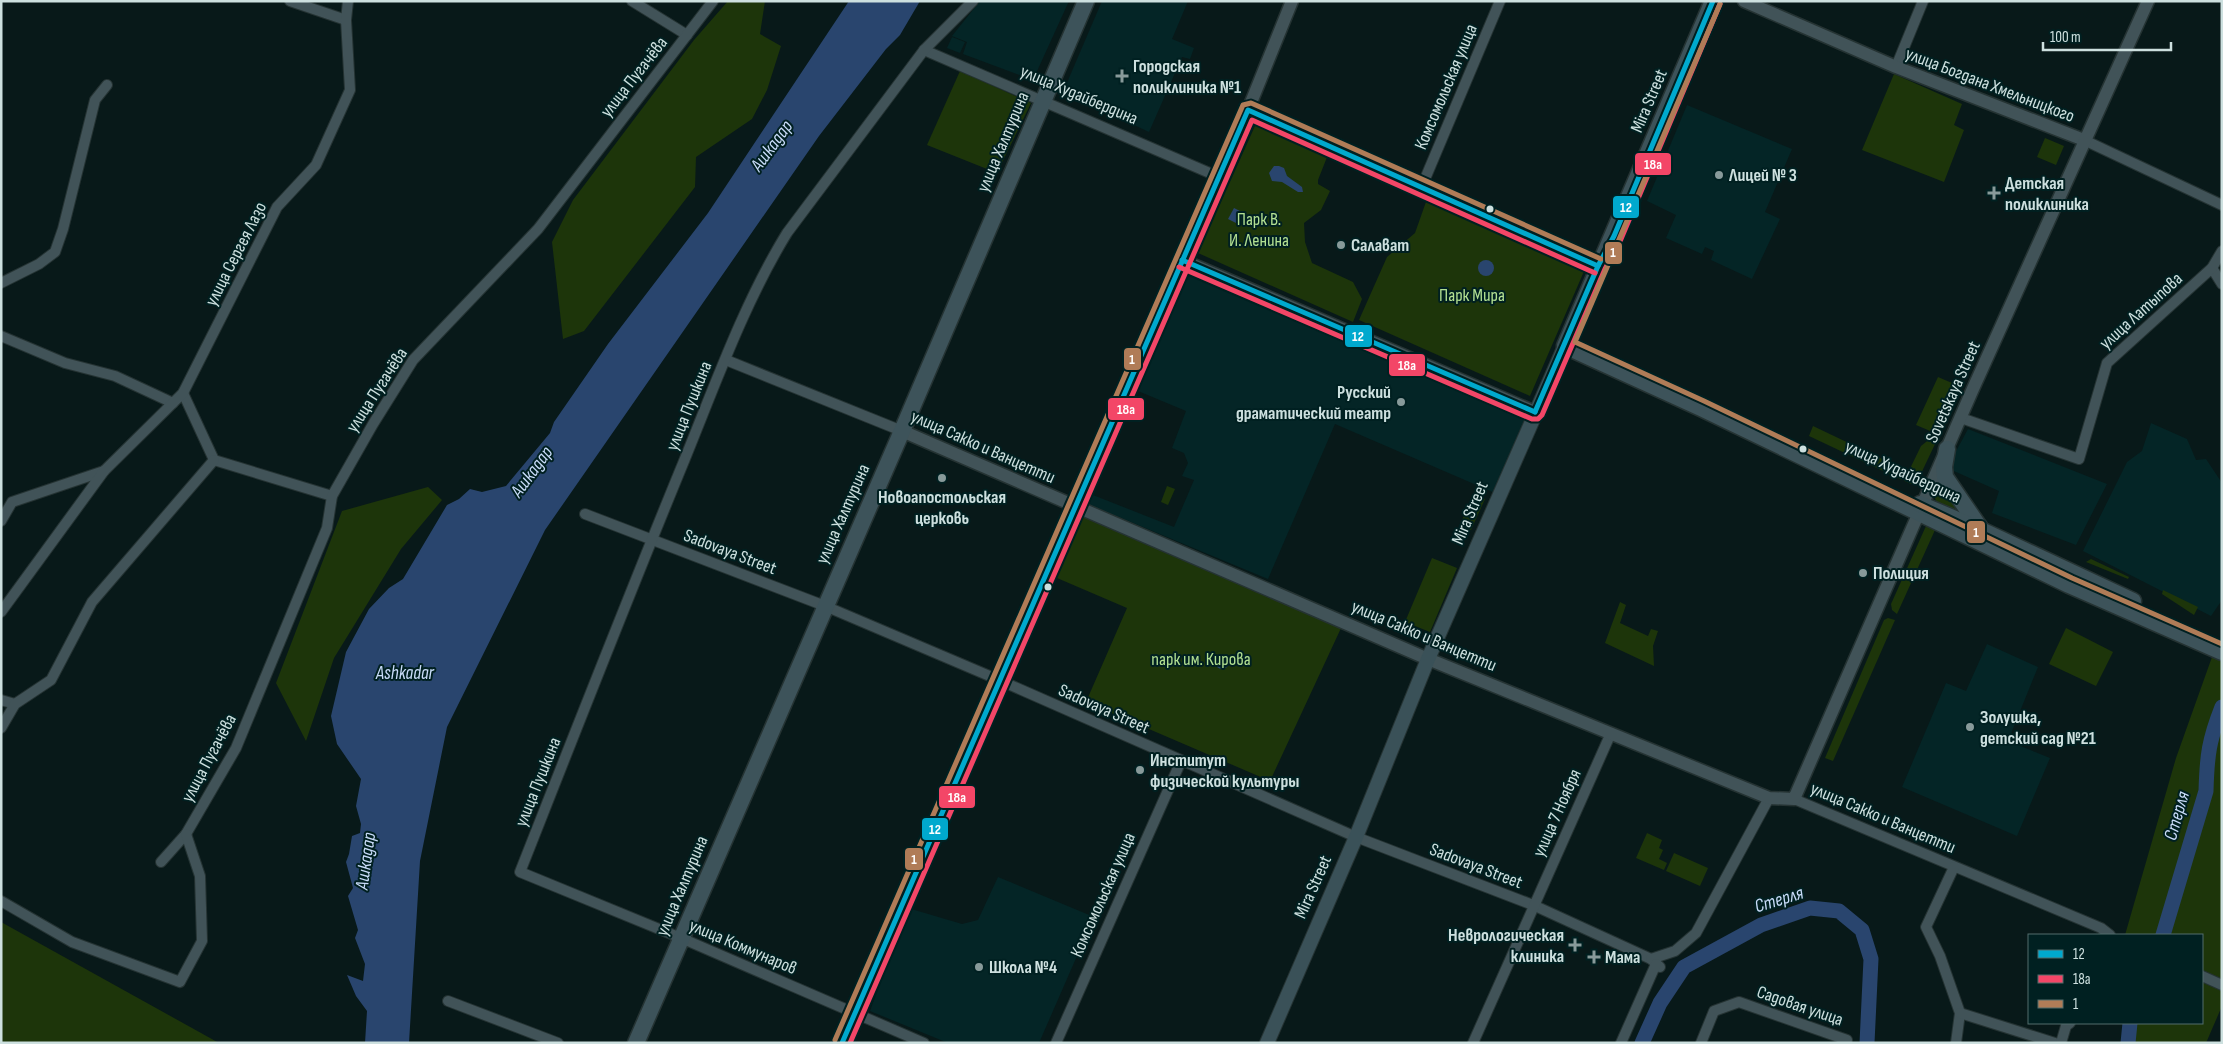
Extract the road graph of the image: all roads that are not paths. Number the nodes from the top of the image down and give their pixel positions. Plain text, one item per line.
1 (290, 1) edge
2 (348, 1) edge
3 (632, 1) edge
4 (713, 1) edge
5 (973, 1) edge
6 (1086, 1) edge
7 (1292, 1) edge
8 (1500, 1) edge
9 (1713, 1) edge
10 (1744, 1) edge
11 (1924, 1) edge
12 (2148, 1) edge
13 (346, 20) junction
14 (687, 35) junction
15 (924, 50) junction
16 (1896, 67) junction
17 (107, 85) dead end
18 (1042, 100) junction
19 (1248, 110) junction
20 (2084, 140) junction
21 (1219, 177) junction
22 (1422, 186) junction
23 (2222, 205) edge
24 (2222, 251) edge
25 (1182, 260) junction
26 (1598, 266) junction
27 (2212, 268) junction
28 (1, 282) edge
29 (2222, 284) edge
30 (1, 336) edge
31 (1566, 342) junction
32 (726, 360) junction
33 (183, 393) junction
34 (173, 403) junction
35 (1535, 412) junction
36 (1961, 418) junction
37 (902, 431) junction
38 (1947, 449) junction
39 (214, 460) junction
40 (104, 471) junction
41 (332, 496) junction
42 (1074, 507) junction
43 (1921, 510) junction
44 (585, 514) dead end
45 (2, 517) edge
46 (1981, 530) junction
47 (652, 539) junction
48 (825, 606) junction
49 (1, 612) edge
50 (2221, 647) edge
51 (1428, 659) junction
52 (999, 680) junction
53 (1, 700) edge
54 (15, 704) junction
55 (1, 728) edge
56 (1611, 733) junction
57 (1181, 760) junction
58 (1768, 798) junction
59 (1794, 799) junction
60 (186, 834) junction
61 (1356, 837) junction
62 (161, 862) dead end
63 (1954, 867) junction
64 (520, 872) joint
65 (1, 901) edge
66 (1533, 905) junction
67 (2109, 934) edge
68 (681, 938) junction
69 (1656, 963) junction
70 (2203, 976) edge
71 (2222, 985) edge
72 (448, 1001) dead end
73 (856, 1012) junction
74 (1960, 1012) junction
75 (2069, 1024) edge
76 (1847, 1040) dead end
77 (558, 1043) edge
78 (636, 1043) edge
79 (842, 1043) edge
80 (924, 1043) edge
81 (1056, 1043) edge
82 (1267, 1043) edge
83 (1473, 1043) edge
84 (1621, 1043) edge
85 (1701, 1043) edge
86 (1956, 1043) edge
87 (2055, 1043) edge
88 (2061, 1043) edge

1 - 13 street
2 - 13 street, улица Сергея Лазо
3 - 14 street
4 - 14 street, улица Пугачёва
5 - 15 street, улица Пушкина
6 - 18 main road, улица Халтурина
7 - 19 street
8 - 22 street, Комсомольская улица
9 - 26 main road, Mira Street
10 - 16 street, улица Богдана Хмельницкого
11 - 16 street
12 - 20 street, Sovetskaya Street
13 - 33 street, улица Сергея Лазо
14 - 41 street, улица Пугачёва
15 - 18 street, улица Худайбердина
15 - 32 street, улица Пушкина
16 - 20 street, улица Богдана Хмельницкого
17 - 28 street
18 - 21 street, улица Худайбердина
18 - 37 main road, улица Халтурина
19 - 21 street
19 - 22 street
20 - 23 street, улица Богдана Хмельницкого
20 - 36 street, Sovetskaya Street
21 - 25 street
22 - 26 street
24 - 27 street, улица Латыпова
25 - 35 street
25 - 42 street
26 - 31 main road, Mira Street
27 - 29 street
27 - 36 street, улица Латыпова
30 - 34 street
31 - 35 main road, Mira Street
31 - 43 main road, улица Худайбердина
32 - 37 street, улица Сакко и Ванцетти
32 - 47 street, улица Пушкина
33 - 34 street, улица Сергея Лазо
33 - 39 street
34 - 40 street, улица Сергея Лазо
35 - 51 main road, Mira Street
36 - 38 street, Sovetskaya Street
37 - 42 street, улица Сакко и Ванцетти
37 - 48 main road, улица Халтурина
38 - 43 street, Sovetskaya Street
38 - 46 main road
39 - 41 street
39 - 54 street
40 - 45 street, улица Сергея Лазо
40 - 49 street, улица Сергея Лазо
41 - 60 street, улица Пугачёва
42 - 51 street, улица Сакко и Ванцетти
42 - 52 street
43 - 46 main road, улица Худайбердина
43 - 50 main road, улица Худайбердина
43 - 59 street, Sovetskaya Street
44 - 47 street, Sadovaya Street
46 - 50 main road, улица Худайбердина
47 - 48 street, Sadovaya Street
47 - 64 street, улица Пушкина
48 - 52 street, Sadovaya Street
48 - 68 main road, улица Халтурина
51 - 56 street, улица Сакко и Ванцетти
51 - 61 main road, Mira Street
52 - 57 street, Sadovaya Street
52 - 73 street
53 - 54 street
54 - 55 street
56 - 58 street, улица Сакко и Ванцетти
56 - 66 street, улица 7 Ноября
57 - 61 street, Sadovaya Street
57 - 81 street, Комсомольская улица
58 - 59 street, улица Сакко и Ванцетти
58 - 69 street
59 - 63 street, улица Сакко и Ванцетти
60 - 62 street, улица Пугачёва
60 - 65 street
61 - 66 street, Sadovaya Street
61 - 82 main road, Mira Street
63 - 67 street, улица Сакко и Ванцетти
63 - 74 street
64 - 68 street, улица Коммунаров
66 - 69 street, Sadovaya Street
66 - 83 street, улица 7 Ноября
68 - 73 street, улица Коммунаров
68 - 78 main road, улица Халтурина
69 - 84 street
70 - 71 street
72 - 77 street
73 - 79 street
73 - 80 street, улица Коммунаров
74 - 86 street
74 - 87 street
75 - 88 street
76 - 85 street, Садовая улица

